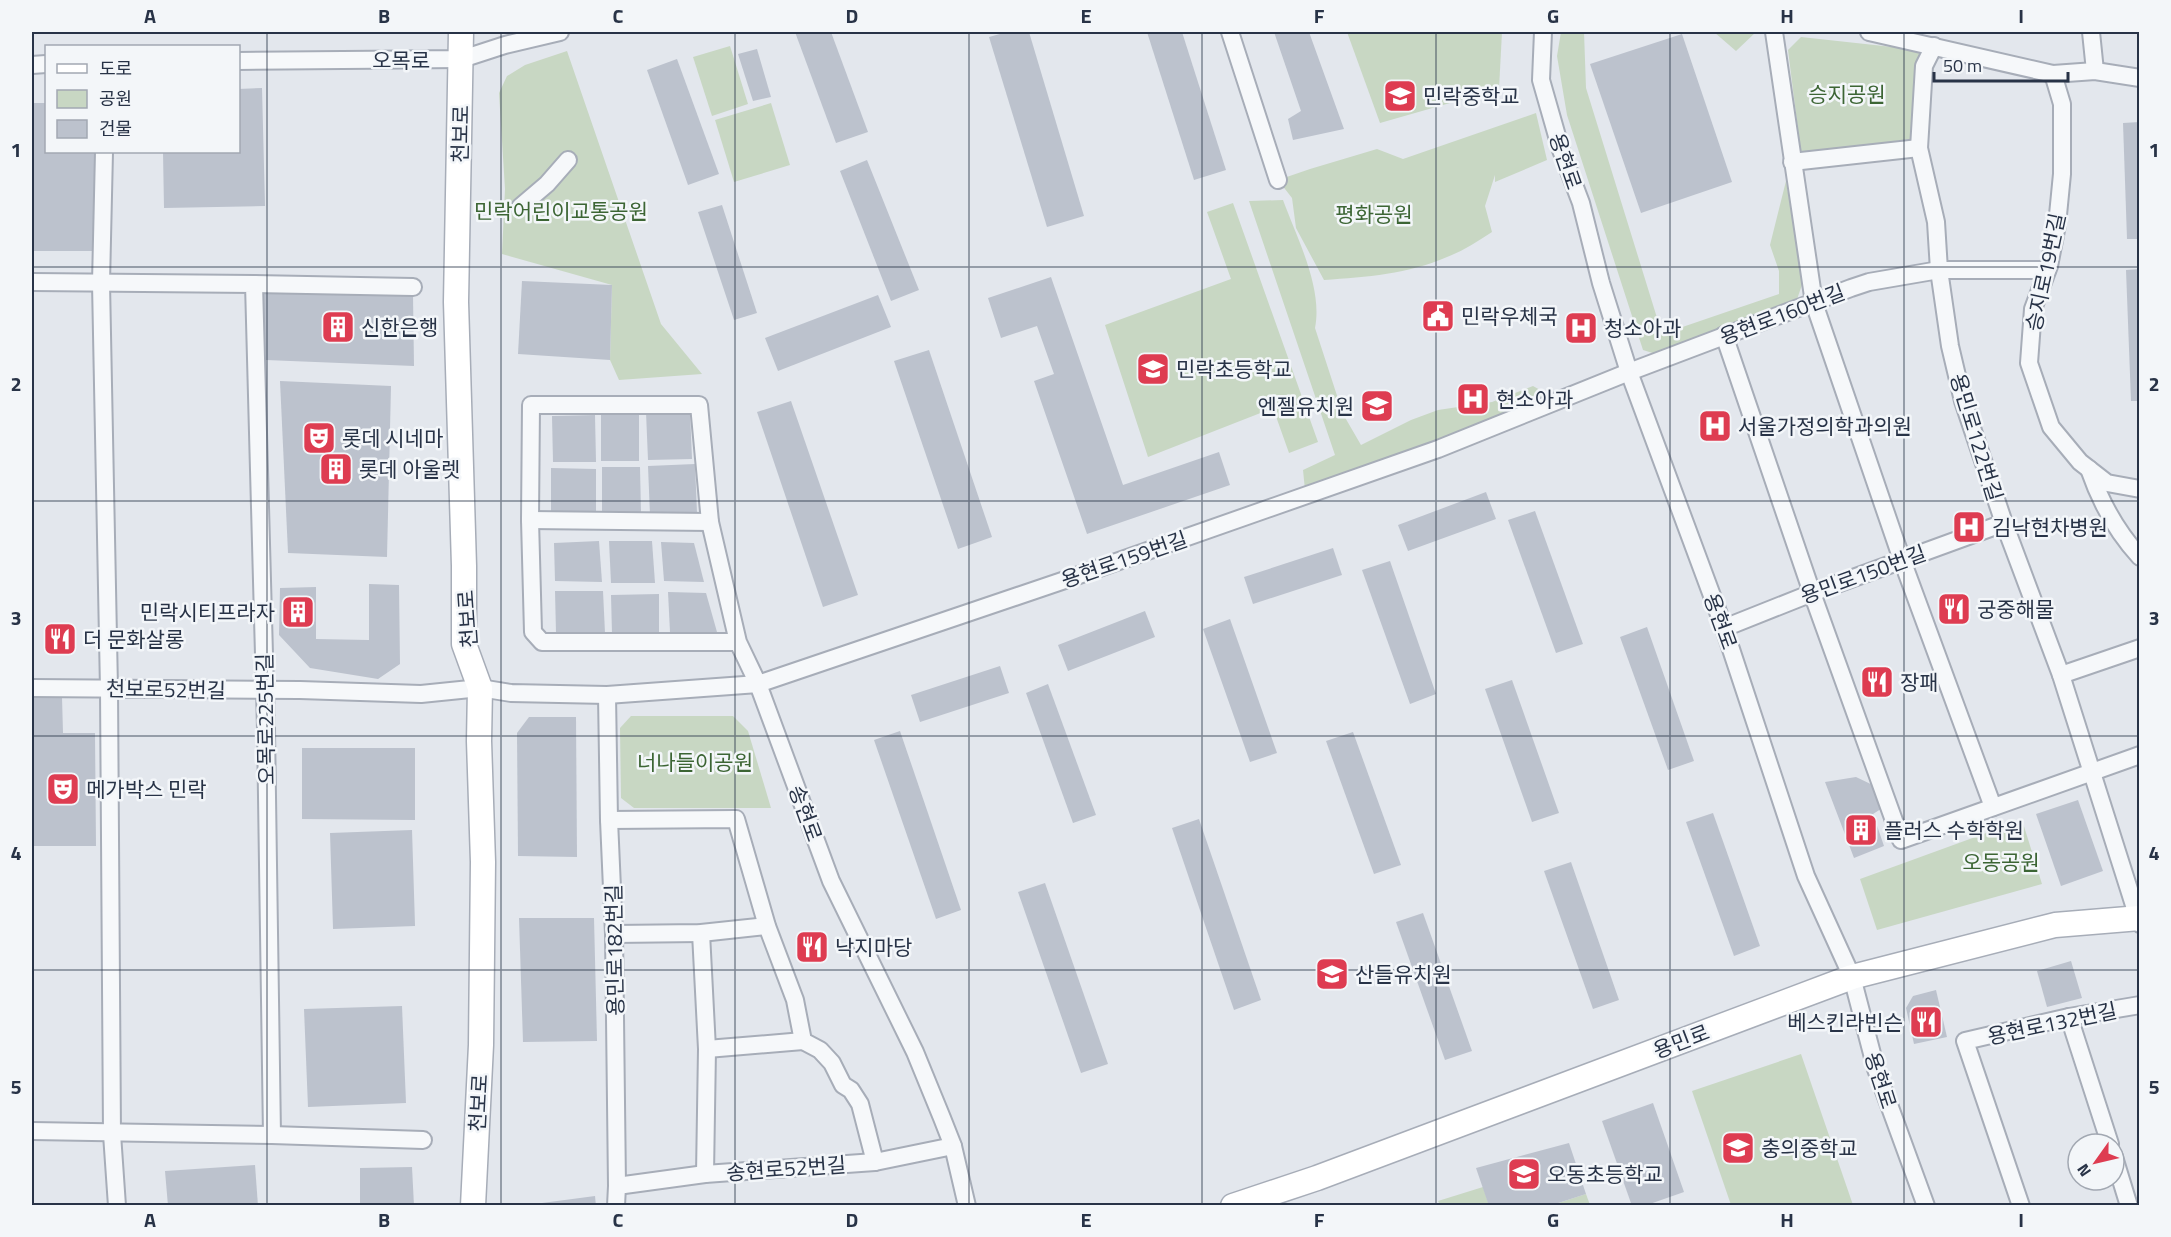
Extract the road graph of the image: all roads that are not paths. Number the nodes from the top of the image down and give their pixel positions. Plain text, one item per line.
1 (461, 32) edge
2 (560, 32) edge
3 (1230, 32) edge
4 (1543, 32) edge
5 (1774, 32) edge
6 (1869, 32) edge
7 (2091, 32) edge
8 (1934, 46) junction
9 (462, 59) junction
10 (240, 61) edge
11 (2095, 71) junction
12 (2053, 74) junction
13 (2139, 78) edge
14 (1919, 148) junction
15 (104, 153) edge
16 (568, 160) dead end
17 (1792, 162) junction
18 (1278, 180) dead end
19 (520, 207) dead end
20 (1939, 270) junction
21 (2048, 270) junction
22 (32, 282) edge
23 (101, 283) junction
24 (254, 284) junction
25 (413, 287) dead end
26 (1814, 303) junction
27 (1724, 335) junction
28 (1629, 372) junction
29 (2089, 469) junction
30 (2139, 489) edge
31 (530, 520) junction
32 (710, 522) junction
33 (2004, 523) junction
34 (2139, 557) edge
35 (1902, 560) junction
36 (1812, 592) junction
37 (1724, 628) junction
38 (738, 642) junction
39 (2139, 648) edge
40 (2061, 675) junction
41 (758, 684) junction
42 (32, 688) edge
43 (480, 688) junction
44 (109, 689) junction
45 (265, 691) junction
46 (607, 695) junction
47 (2139, 755) edge
48 (2091, 773) junction
49 (1993, 807) junction
50 (609, 820) junction
51 (2139, 920) edge
52 (767, 926) junction
53 (701, 933) junction
54 (614, 934) junction
55 (1852, 977) junction
56 (2139, 1005) edge
57 (2069, 1017) junction
58 (803, 1041) junction
59 (707, 1049) junction
60 (32, 1131) edge
61 (2106, 1132) edge
62 (112, 1134) junction
63 (272, 1135) junction
64 (423, 1140) dead end
65 (953, 1146) junction
66 (875, 1162) junction
67 (705, 1174) junction
68 (617, 1186) junction
69 (117, 1206) edge
70 (473, 1206) edge
71 (616, 1206) edge
72 (967, 1206) edge
73 (1233, 1206) edge
74 (1926, 1206) edge
75 (2020, 1206) edge

1 - 9 main road, 천보로
2 - 9 street, 오목로
3 - 18 street
4 - 28 street, 용현로
5 - 17 street
6 - 8 street
7 - 11 street
8 - 12 street
8 - 14 street, 용민로122번길
9 - 10 street, 오목로
9 - 43 main road, 천보로
11 - 12 street
11 - 13 street
12 - 21 street, 승지로19번길
14 - 17 street
14 - 20 street, 용민로122번길
15 - 23 street
16 - 19 street
17 - 26 street
20 - 21 street, 용현로160번길
20 - 26 street, 용현로160번길
20 - 33 street, 용민로122번길
21 - 29 street, 승지로19번길
22 - 23 street
23 - 24 street
23 - 44 street
24 - 25 street
24 - 45 street, 오목로225번길
26 - 27 street, 용현로160번길
26 - 35 street
27 - 28 street, 용현로160번길
27 - 36 street
28 - 37 street, 용현로
28 - 41 street, 용현로159번길
29 - 30 street, 승지로19번길
29 - 34 street
31 - 32 street
31 - 32 street, 송현로
31 - 38 street
32 - 38 street, 송현로
33 - 35 street, 용민로150번길
33 - 40 street, 용민로122번길
35 - 36 street, 용민로150번길
35 - 49 street
36 - 37 street, 용민로150번길
36 - 49 street
37 - 55 street, 용현로
38 - 41 street, 송현로
39 - 40 street
40 - 48 street, 용민로122번길
41 - 46 street, 용현로159번길
41 - 65 street, 송현로
42 - 44 street, 천보로52번길
43 - 45 street, 천보로52번길
43 - 46 street, 용현로159번길
43 - 70 main road, 천보로
44 - 45 street, 천보로52번길
44 - 62 street
45 - 63 street, 오목로225번길
46 - 50 street, 용민로182번길
47 - 48 street
48 - 49 street
48 - 51 street, 용민로122번길
50 - 52 street
50 - 54 street, 용민로182번길
51 - 55 main road, 용민로
52 - 53 street
52 - 58 street
53 - 54 street
53 - 59 street
54 - 68 street, 용민로182번길
55 - 73 main road, 용민로
55 - 74 street, 용현로
56 - 57 street, 용현로132번길
57 - 61 street
57 - 75 street, 용현로132번길
58 - 59 street
58 - 66 street
59 - 67 street
60 - 62 street
62 - 63 street
62 - 69 street
63 - 64 street
65 - 66 street, 송현로52번길
65 - 72 street, 송현로
66 - 67 street, 송현로52번길
67 - 68 street, 송현로52번길
68 - 71 street, 용민로182번길

